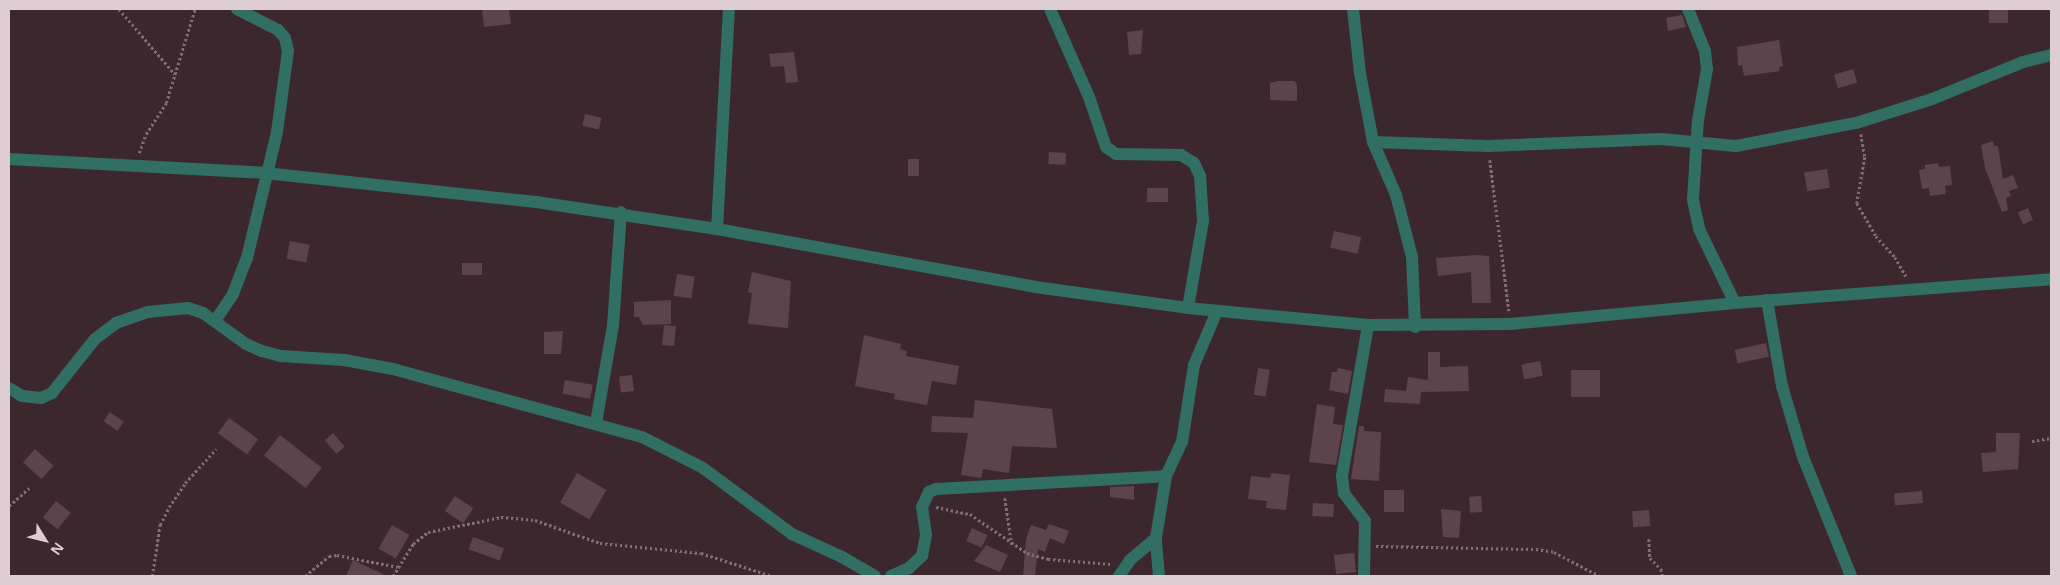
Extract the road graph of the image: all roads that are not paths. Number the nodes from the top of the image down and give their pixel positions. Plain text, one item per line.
1 (237, 9) edge
2 (729, 9) edge
3 (1050, 9) edge
4 (1353, 9) edge
5 (1688, 9) edge
6 (2051, 55) edge
7 (1373, 142) junction
8 (1696, 143) junction
9 (9, 159) edge
10 (266, 173) junction
11 (620, 212) junction
12 (716, 229) junction
13 (2051, 279) edge
14 (1767, 300) junction
15 (1735, 302) junction
16 (1188, 308) junction
17 (1217, 311) junction
18 (215, 321) junction
19 (1368, 325) junction
20 (1415, 327) junction
21 (9, 388) edge
22 (596, 423) junction
23 (1166, 476) junction
24 (1156, 538) junction
25 (1121, 572) edge
26 (875, 576) edge
27 (891, 576) edge
28 (1159, 576) edge
29 (1364, 576) edge
30 (1851, 576) edge

1 - 10 street
2 - 12 street
3 - 16 street
4 - 7 street
5 - 8 street
6 - 8 street
7 - 8 street
7 - 20 street
8 - 15 street
9 - 10 street
10 - 11 street
10 - 18 street
11 - 12 street
11 - 22 street
12 - 16 street
13 - 14 street
14 - 15 street
14 - 30 street
15 - 20 street
16 - 17 street
17 - 19 street
17 - 23 street
18 - 21 street
18 - 22 street
19 - 20 street
19 - 29 street
22 - 26 street
23 - 24 street
23 - 27 street
24 - 25 street
24 - 28 street

